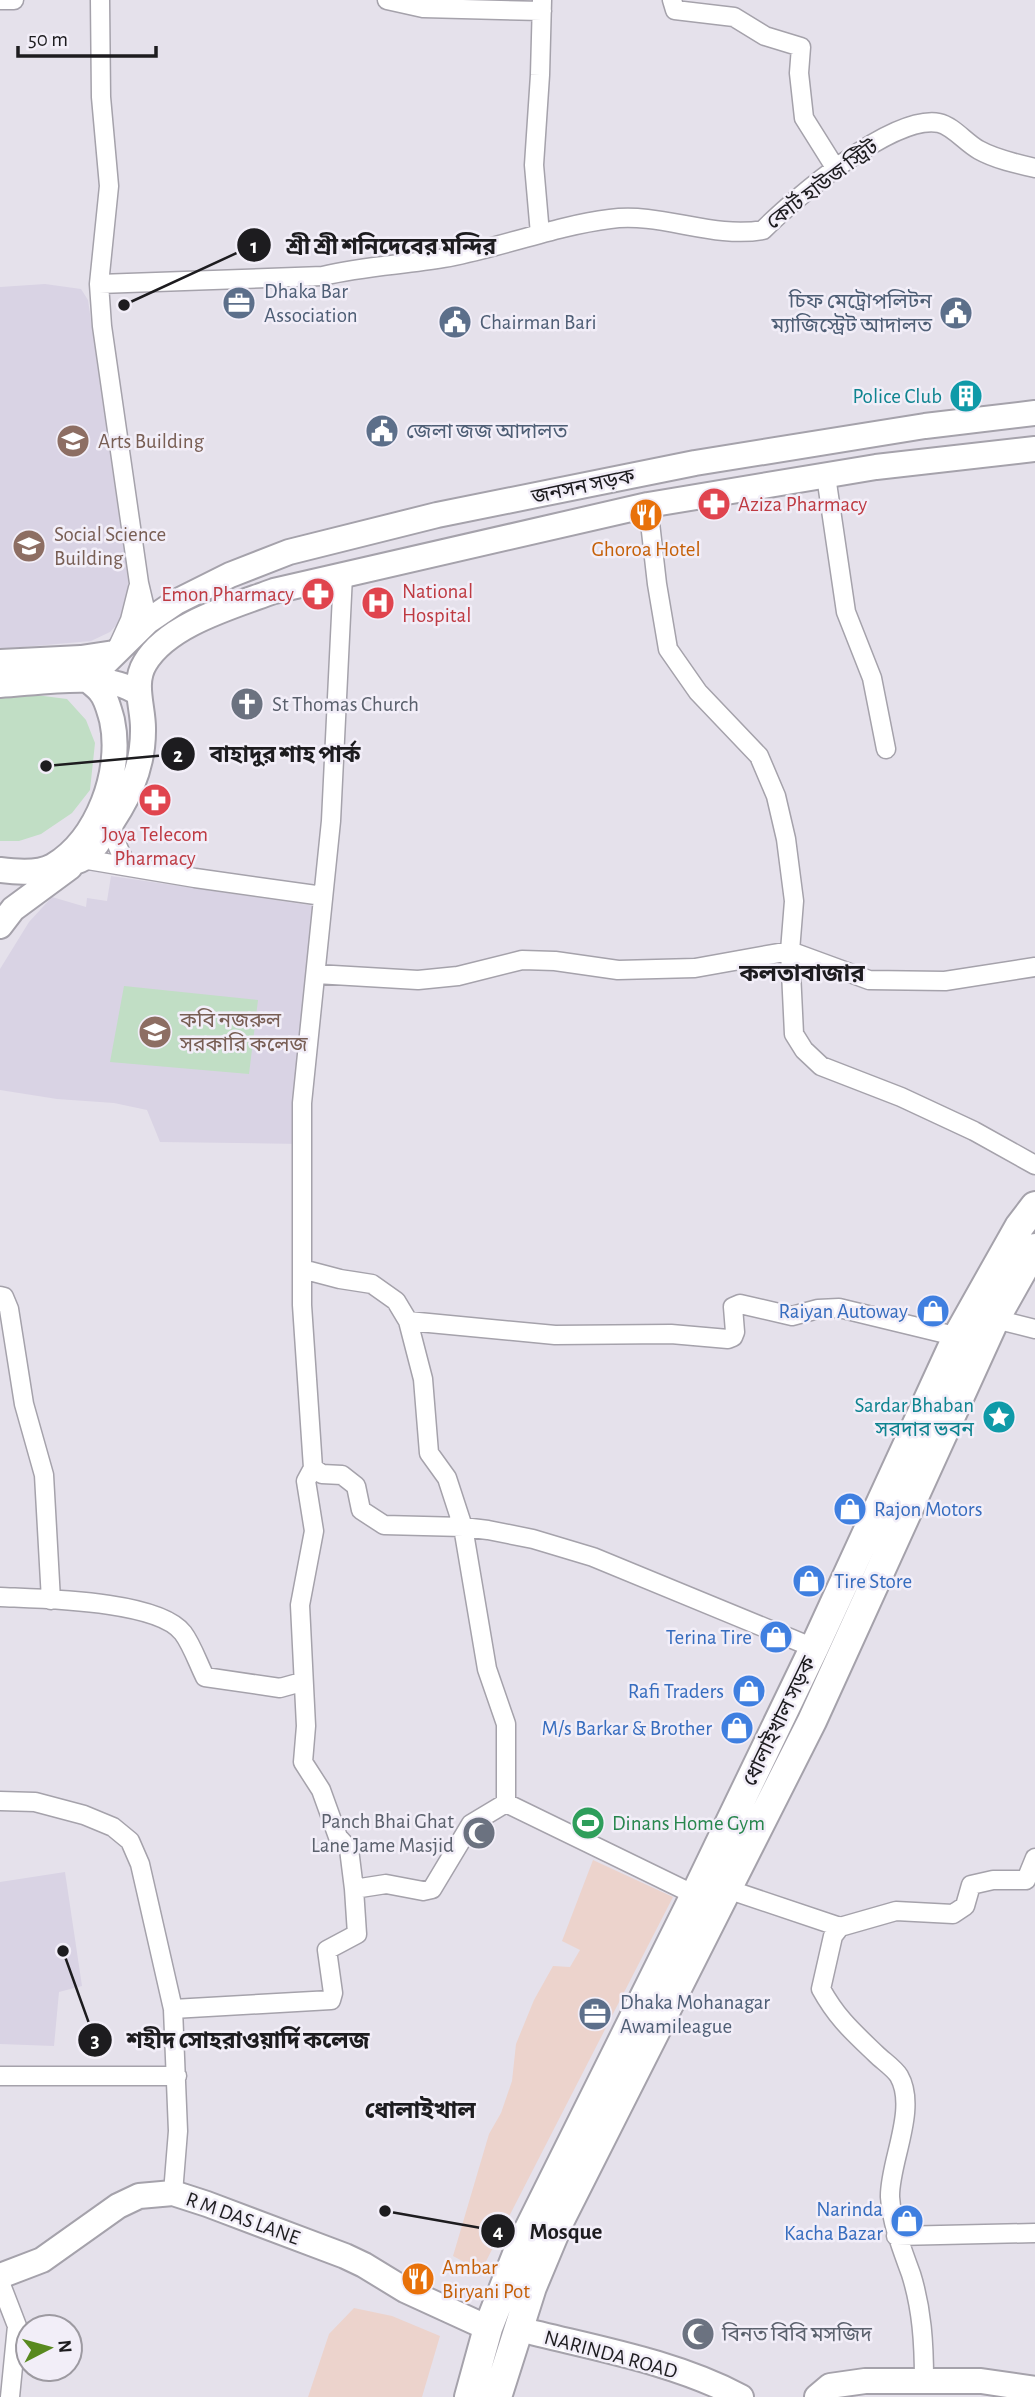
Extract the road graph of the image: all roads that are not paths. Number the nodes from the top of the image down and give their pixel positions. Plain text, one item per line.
1 (0, 0) edge
2 (14, 0) edge
3 (100, 0) edge
4 (387, 0) edge
5 (672, 0) edge
6 (542, 5) edge
7 (835, 169) junction
8 (1035, 169) edge
9 (540, 234) junction
10 (99, 284) junction
11 (1035, 413) edge
12 (925, 426) junction
13 (1035, 449) edge
14 (930, 461) junction
15 (695, 463) junction
16 (826, 476) junction
17 (699, 496) junction
18 (648, 505) junction
19 (343, 575) junction
20 (139, 583) junction
21 (148, 621) junction
22 (156, 649) junction
23 (114, 653) junction
24 (0, 662) edge
25 (88, 680) junction
26 (0, 685) edge
27 (139, 694) junction
28 (886, 749) dead end
29 (113, 822) junction
30 (82, 859) junction
31 (127, 866) junction
32 (51, 867) junction
33 (0, 870) edge
34 (323, 897) junction
35 (0, 926) edge
36 (790, 951) junction
37 (1035, 967) edge
38 (316, 974) junction
39 (1035, 1165) edge
40 (1035, 1206) edge
41 (1035, 1248) edge
42 (302, 1269) junction
43 (0, 1296) edge
44 (408, 1321) junction
45 (1035, 1329) edge
46 (990, 1332) junction
47 (957, 1337) junction
48 (313, 1468) junction
49 (463, 1527) junction
50 (0, 1597) edge
51 (51, 1600) junction
52 (814, 1648) junction
53 (304, 1686) junction
54 (0, 1801) edge
55 (506, 1803) junction
56 (1035, 1858) edge
57 (1030, 1884) edge
58 (354, 1889) junction
59 (727, 1889) junction
60 (695, 1895) junction
61 (840, 1927) junction
62 (668, 1978) junction
63 (173, 2009) junction
64 (0, 2076) edge
65 (177, 2076) junction
66 (604, 2106) junction
67 (173, 2193) junction
68 (1035, 2234) edge
69 (896, 2235) junction
70 (0, 2276) edge
71 (0, 2282) edge
72 (488, 2329) junction
73 (519, 2329) junction
74 (924, 2380) junction
75 (866, 2389) edge
76 (1035, 2389) edge
77 (10, 2397) edge
78 (469, 2397) edge
79 (498, 2397) edge
80 (741, 2397) edge
81 (817, 2397) edge

1 - 2 street
3 - 10 street
4 - 6 street
5 - 7 street
6 - 9 street
7 - 8 street, কোর্ট হাউজ স্ট্রিট
7 - 9 street, কোর্ট হাউজ স্ট্রিট
9 - 10 street, কোর্ট হাউজ স্ট্রিট
10 - 20 street
11 - 12 main road, জনসন সড়ক
12 - 14 main road
12 - 15 main road, জনসন সড়ক
13 - 14 main road, জনসন সড়ক
14 - 16 main road, জনসন সড়ক
15 - 17 main road
15 - 21 main road, জনসন সড়ক
16 - 17 main road, জনসন সড়ক
16 - 28 street
17 - 18 main road, জনসন সড়ক
18 - 19 main road, জনসন সড়ক
18 - 36 street
19 - 22 main road, জনসন সড়ক
19 - 34 street
20 - 21 street
20 - 23 street
21 - 22 main road
21 - 23 main road, জনসন সড়ক
22 - 27 main road
23 - 24 main road
23 - 25 main road, জনসন সড়ক
25 - 26 main road
25 - 27 main road
25 - 32 main road
27 - 29 main road
29 - 30 main road
29 - 31 street
30 - 31 street
30 - 32 main road
30 - 35 main road
31 - 34 street
32 - 33 main road
34 - 38 street
36 - 37 street
36 - 38 street
36 - 39 street
38 - 42 street
40 - 47 main road, ধোলাইখাল সড়ক
41 - 46 main road, ধোলাইখাল সড়ক
42 - 44 street
42 - 48 street
43 - 51 street
44 - 47 street
44 - 49 street
45 - 46 street
46 - 47 street
46 - 59 main road, ধোলাইখাল সড়ক
47 - 52 main road, ধোলাইখাল সড়ক
48 - 49 street
48 - 53 street
49 - 52 street
49 - 55 street
50 - 51 street
51 - 53 street
52 - 60 main road, ধোলাইখাল সড়ক
53 - 58 street
54 - 63 street
55 - 58 street
55 - 60 street
56 - 57 street
57 - 61 street
58 - 63 street
59 - 61 street
59 - 62 main road, ধোলাইখাল সড়ক
60 - 62 main road, ধোলাইখাল সড়ক
61 - 69 street
62 - 66 main road, ধোলাইখাল সড়ক
63 - 65 street
64 - 65 street
65 - 67 street
66 - 72 main road, ধোলাইখাল সড়ক
66 - 73 main road, ধোলাইখাল সড়ক
67 - 70 main road, R M DAS LANE
67 - 72 main road, R M DAS LANE
68 - 69 street
69 - 74 street
71 - 77 street
72 - 78 main road, ধোলাইখাল সড়ক
73 - 79 main road, ধোলাইখাল সড়ক
73 - 80 main road, NARINDA ROAD
74 - 75 main road
74 - 76 main road
75 - 81 main road

